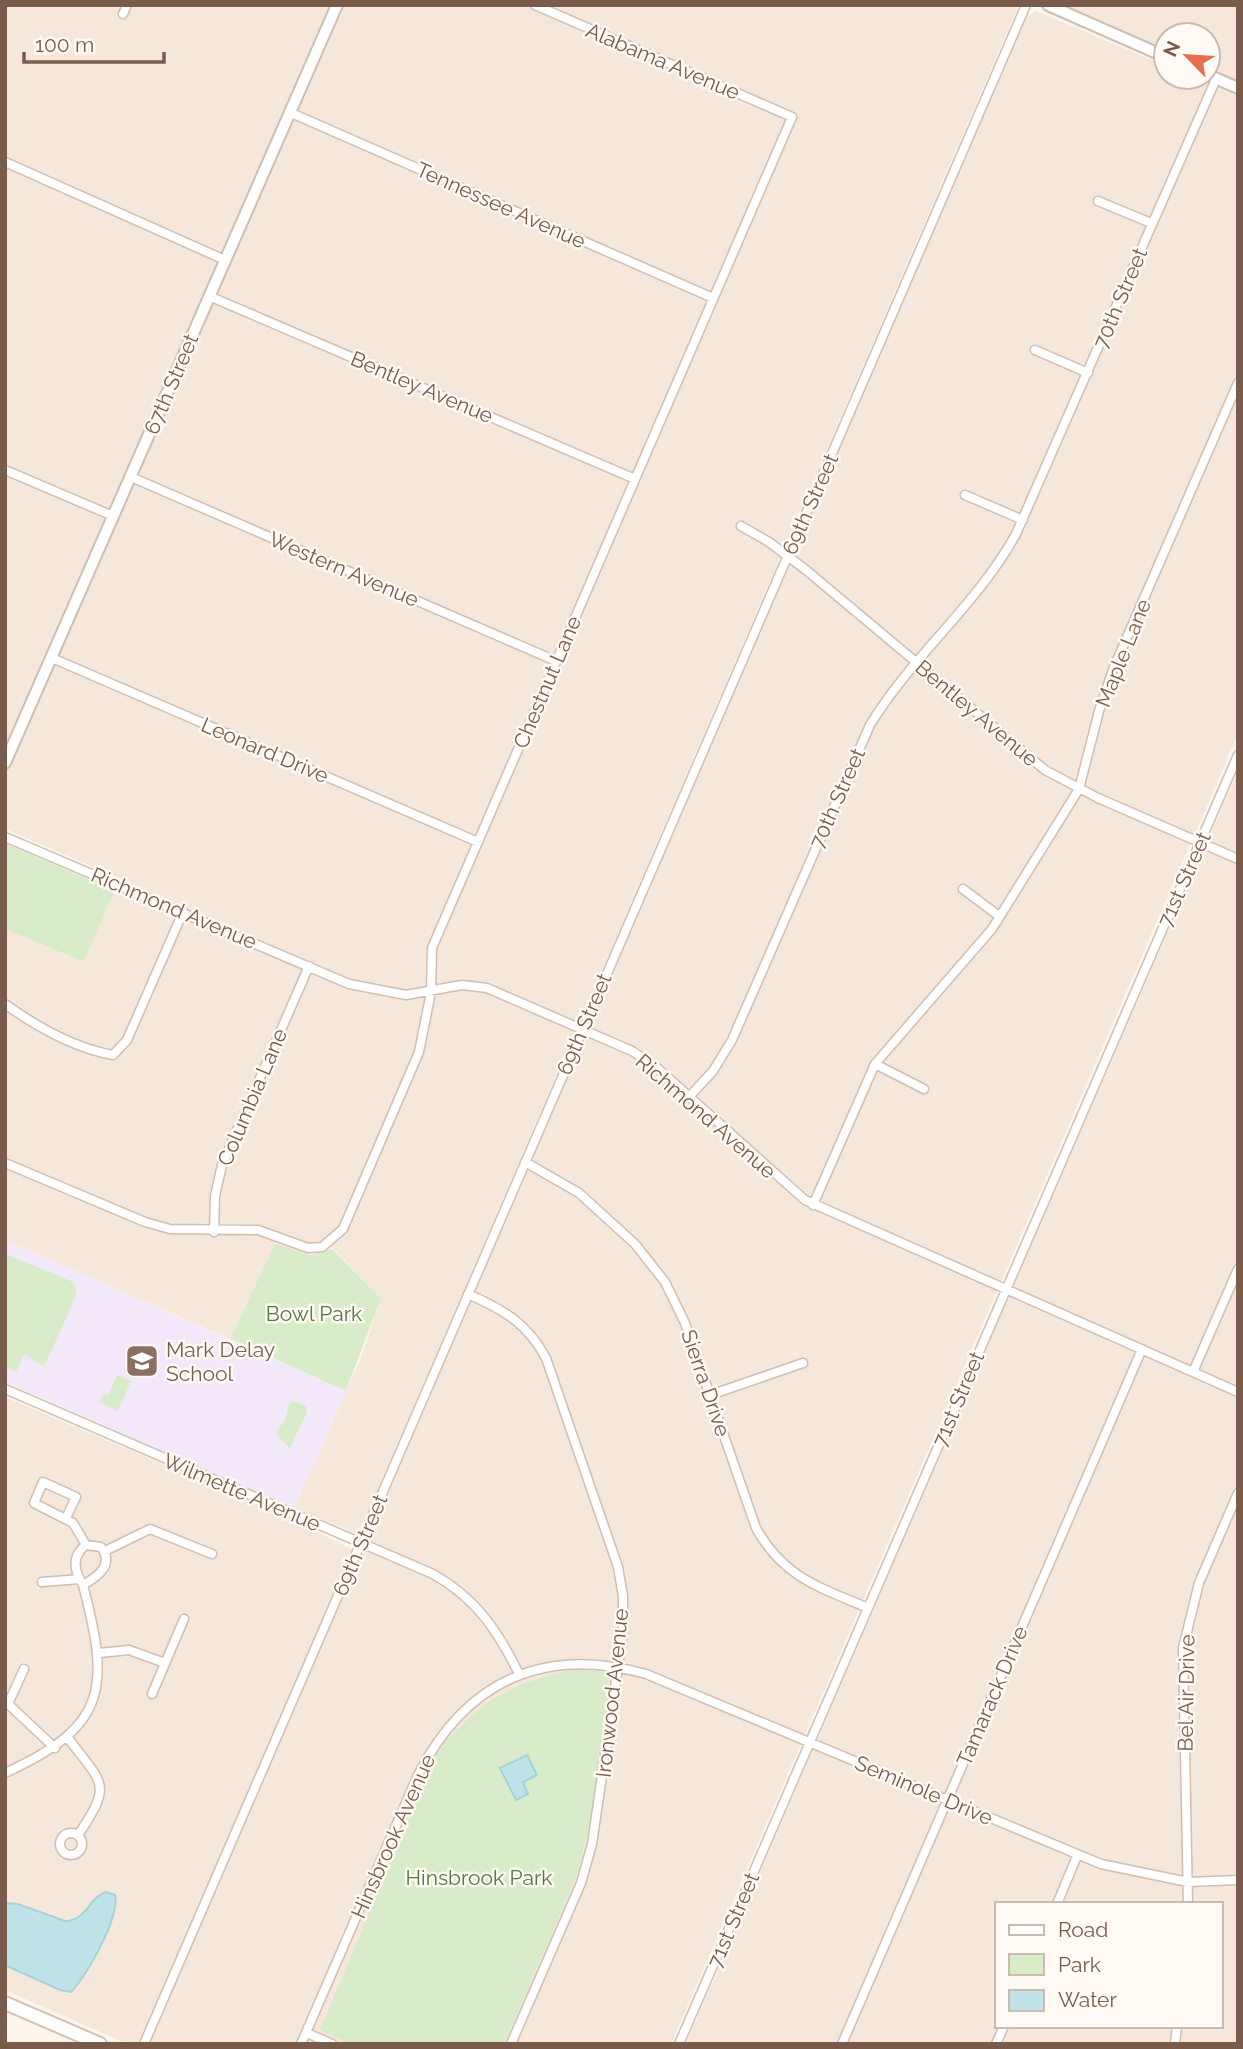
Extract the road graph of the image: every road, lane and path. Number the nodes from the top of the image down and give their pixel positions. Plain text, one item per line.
1 (127, 5) edge
2 (337, 5) edge
3 (534, 5) edge
4 (1026, 5) edge
5 (1048, 5) edge
6 (123, 14) dead end
7 (1152, 51) edge
8 (1206, 91) edge
9 (289, 112) junction
10 (792, 117) joint
11 (5, 162) edge
12 (1098, 201) dead end
13 (1151, 223) junction
14 (225, 260) junction
15 (209, 296) junction
16 (713, 298) junction
17 (1035, 350) dead end
18 (1088, 373) junction
19 (1238, 383) edge
20 (5, 470) edge
21 (131, 477) junction
22 (635, 479) junction
23 (965, 495) dead end
24 (113, 516) junction
25 (1023, 520) junction
26 (741, 526) dead end
27 (788, 556) junction
28 (52, 658) junction
29 (556, 661) junction
30 (916, 663) junction
31 (1238, 755) edge
32 (5, 762) edge
33 (1079, 789) junction
34 (5, 837) edge
35 (478, 842) junction
36 (1200, 843) junction
37 (1238, 859) edge
38 (963, 889) dead end
39 (183, 912) junction
40 (999, 916) junction
41 (309, 966) junction
42 (431, 992) junction
43 (5, 1004) edge
44 (583, 1029) junction
45 (875, 1064) junction
46 (924, 1089) dead end
47 (688, 1098) junction
48 (525, 1162) junction
49 (5, 1163) edge
50 (813, 1205) junction
51 (214, 1232) junction
52 (1238, 1269) edge
53 (1006, 1288) junction
54 (468, 1294) junction
55 (1142, 1349) junction
56 (803, 1363) dead end
57 (1193, 1372) junction
58 (5, 1390) edge
59 (1238, 1392) edge
60 (710, 1395) junction
61 (1238, 1493) edge
62 (66, 1518) junction
63 (361, 1543) junction
64 (86, 1545) junction
65 (105, 1551) junction
66 (212, 1554) dead end
67 (42, 1582) dead end
68 (81, 1582) junction
69 (868, 1608) junction
70 (184, 1619) dead end
71 (99, 1653) junction
72 (164, 1663) junction
73 (618, 1666) junction
74 (24, 1669) dead end
75 (519, 1674) junction
76 (152, 1694) dead end
77 (68, 1738) junction
78 (810, 1741) junction
79 (55, 1748) junction
80 (5, 1773) edge
81 (947, 1799) junction
82 (78, 1835) dead end
83 (1077, 1856) junction
84 (1238, 1880) edge
85 (1188, 1882) junction
86 (1058, 1902) edge
87 (1188, 1902) edge
88 (5, 2003) edge
89 (1003, 2028) edge
90 (307, 2032) junction
91 (100, 2044) edge
92 (144, 2044) edge
93 (301, 2044) edge
94 (332, 2044) edge
95 (511, 2044) edge
96 (679, 2044) edge
97 (842, 2044) edge
98 (996, 2044) edge

1 - 6 street
2 - 9 street, 67th Street
3 - 10 street, Alabama Avenue
4 - 27 street, 69th Street
5 - 7 street
8 - 13 street, 70th Street
9 - 14 street, 67th Street
9 - 16 street, Tennessee Avenue
10 - 16 street, Chestnut Lane
11 - 14 street
12 - 13 street, 70th Street
13 - 18 street, 70th Street
14 - 15 street, 67th Street
15 - 21 street, 67th Street
15 - 22 street, Bentley Avenue
16 - 22 street, Chestnut Lane
17 - 18 street, 70th Street
18 - 25 street, 70th Street
19 - 33 street, Maple Lane
20 - 24 street
21 - 24 street, 67th Street
21 - 29 street, Western Avenue
22 - 29 street, Chestnut Lane
23 - 25 street
24 - 28 street, 67th Street
25 - 30 street, 70th Street
26 - 27 street, Bentley Avenue
27 - 30 street, Bentley Avenue
27 - 44 street, 69th Street
28 - 32 street, 67th Street
28 - 35 street, Leonard Drive
29 - 35 street, Chestnut Lane
30 - 33 street, Bentley Avenue
30 - 47 street, 70th Street
31 - 36 street, 71st Street
33 - 36 street, Bentley Avenue
33 - 40 street, Maple Lane
34 - 39 street, Richmond Avenue
35 - 42 street, Chestnut Lane
36 - 37 street, Bentley Avenue
36 - 53 street, 71st Street
38 - 40 street
39 - 41 street, Richmond Avenue
39 - 43 street
40 - 45 street, Maple Lane
41 - 42 street, Richmond Avenue
41 - 51 street, Columbia Lane
42 - 44 street, Richmond Avenue
42 - 51 street, Chestnut Lane
44 - 47 street, Richmond Avenue
44 - 48 street, 69th Street
45 - 46 street
45 - 50 street, Maple Lane
47 - 50 street, Richmond Avenue
48 - 54 street, 69th Street
48 - 60 street, Sierra Drive
49 - 51 street
50 - 53 street, Richmond Avenue
52 - 57 street
53 - 55 street, Richmond Avenue
53 - 69 street, 71st Street
54 - 63 street, 69th Street
54 - 73 street, Ironwood Avenue
55 - 57 street, Richmond Avenue
55 - 81 street, Tamarack Drive
56 - 60 street
57 - 59 street, Richmond Avenue
58 - 63 street, Wilmette Avenue
60 - 69 street, Sierra Drive
61 - 85 street, Bel Air Drive
62 - 62 street
62 - 64 street
63 - 75 street, Wilmette Avenue
63 - 92 street, 69th Street
64 - 65 street
64 - 68 street
65 - 66 street
65 - 68 street
67 - 68 street
68 - 71 street
69 - 78 street, 71st Street
70 - 72 street
71 - 72 street
71 - 77 street
72 - 76 street
73 - 75 street, Hinsbrook Avenue
73 - 78 street, Seminole Drive
73 - 95 street, Ironwood Avenue
74 - 79 street
75 - 90 street, Hinsbrook Avenue
77 - 79 street
77 - 82 street
78 - 81 street, Seminole Drive
78 - 96 street, 71st Street
79 - 80 street
81 - 83 street, Seminole Drive
81 - 97 street, Tamarack Drive
83 - 85 street, Seminole Drive
83 - 86 street
84 - 85 street, Seminole Drive
85 - 87 street, Bel Air Drive
88 - 91 main road
89 - 98 street
90 - 93 street, Hinsbrook Avenue
90 - 94 street

